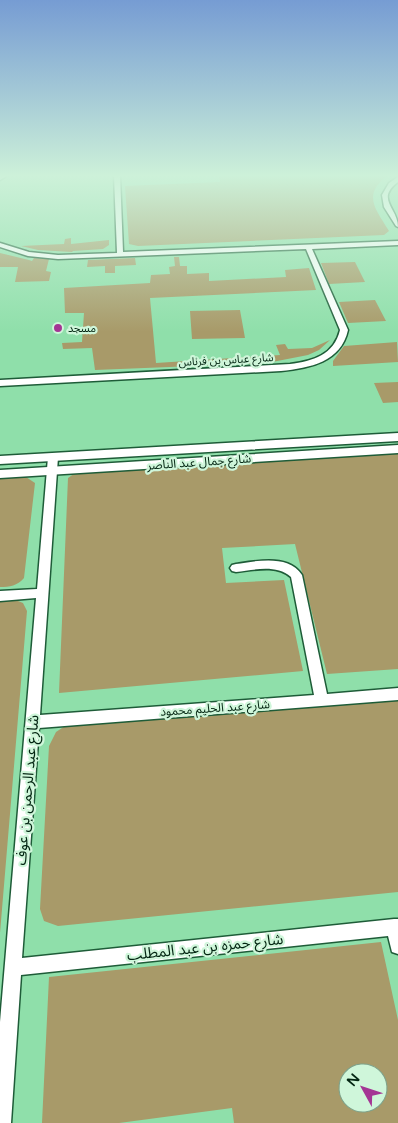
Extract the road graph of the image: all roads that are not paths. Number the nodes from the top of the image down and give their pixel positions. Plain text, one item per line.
1 (119, 227) edge
2 (398, 243) edge
3 (0, 245) edge
4 (308, 246) junction
5 (120, 254) junction
6 (0, 383) edge
7 (398, 436) edge
8 (398, 449) edge
9 (0, 460) edge
10 (53, 464) junction
11 (0, 474) edge
12 (236, 568) dead end
13 (42, 593) junction
14 (0, 596) edge
15 (398, 694) edge
16 (322, 700) junction
17 (32, 722) junction
18 (396, 927) edge
19 (398, 946) edge
20 (13, 966) junction
21 (1, 1123) edge

1 - 5 street
2 - 4 street
3 - 5 street
4 - 5 street
4 - 6 street, شارع عباس بن فرناس
7 - 10 main road, شارع جمال عبد الناصر
8 - 10 main road, شارع جمال عبد الناصر
9 - 10 main road, شارع جمال عبد الناصر
10 - 11 main road, شارع جمال عبد الناصر
10 - 13 street, شارع عبد الرحمن بن عوف
12 - 16 street
13 - 14 street
13 - 17 street, شارع عبد الرحمن بن عوف
15 - 16 street, شارع عبد الحليم محمود
16 - 17 street, شارع عبد الحليم محمود
17 - 20 street, شارع عبد الرحمن بن عوف
18 - 19 street
18 - 20 street, شارع حمزه بن عبد المطلب
20 - 21 street, شارع عبد الرحمن بن عوف

